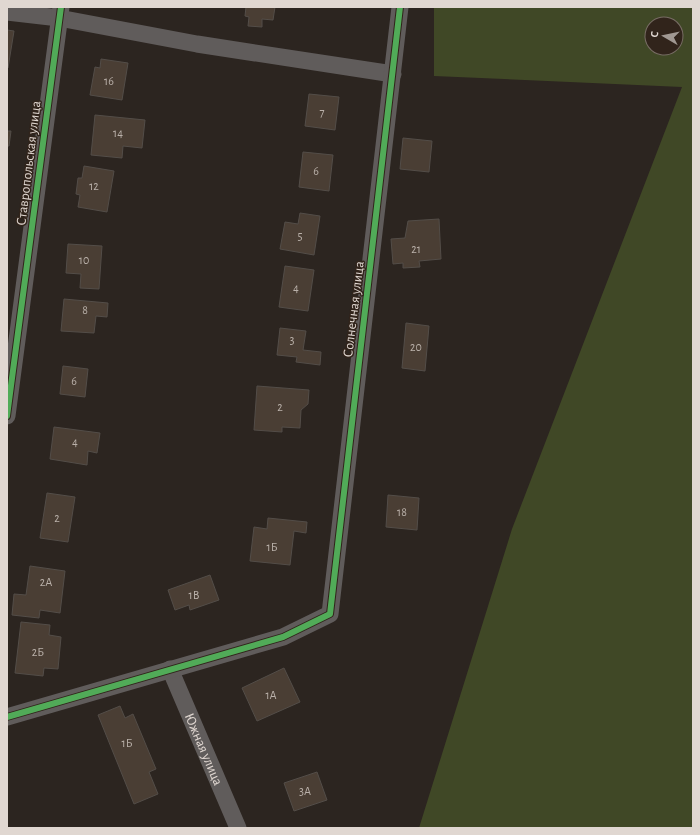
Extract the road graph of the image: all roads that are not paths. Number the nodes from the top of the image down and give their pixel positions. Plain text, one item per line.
1 (400, 7) edge
2 (7, 12) edge
3 (60, 13) edge
4 (393, 74) junction
5 (7, 416) edge
6 (170, 670) junction
7 (7, 716) edge
8 (238, 828) edge

1 - 4 street, Солнечная улица
2 - 3 street
3 - 4 street
3 - 5 street, Ставропольская улица
4 - 6 street, Солнечная улица
6 - 7 street
6 - 8 street, Южная улица

